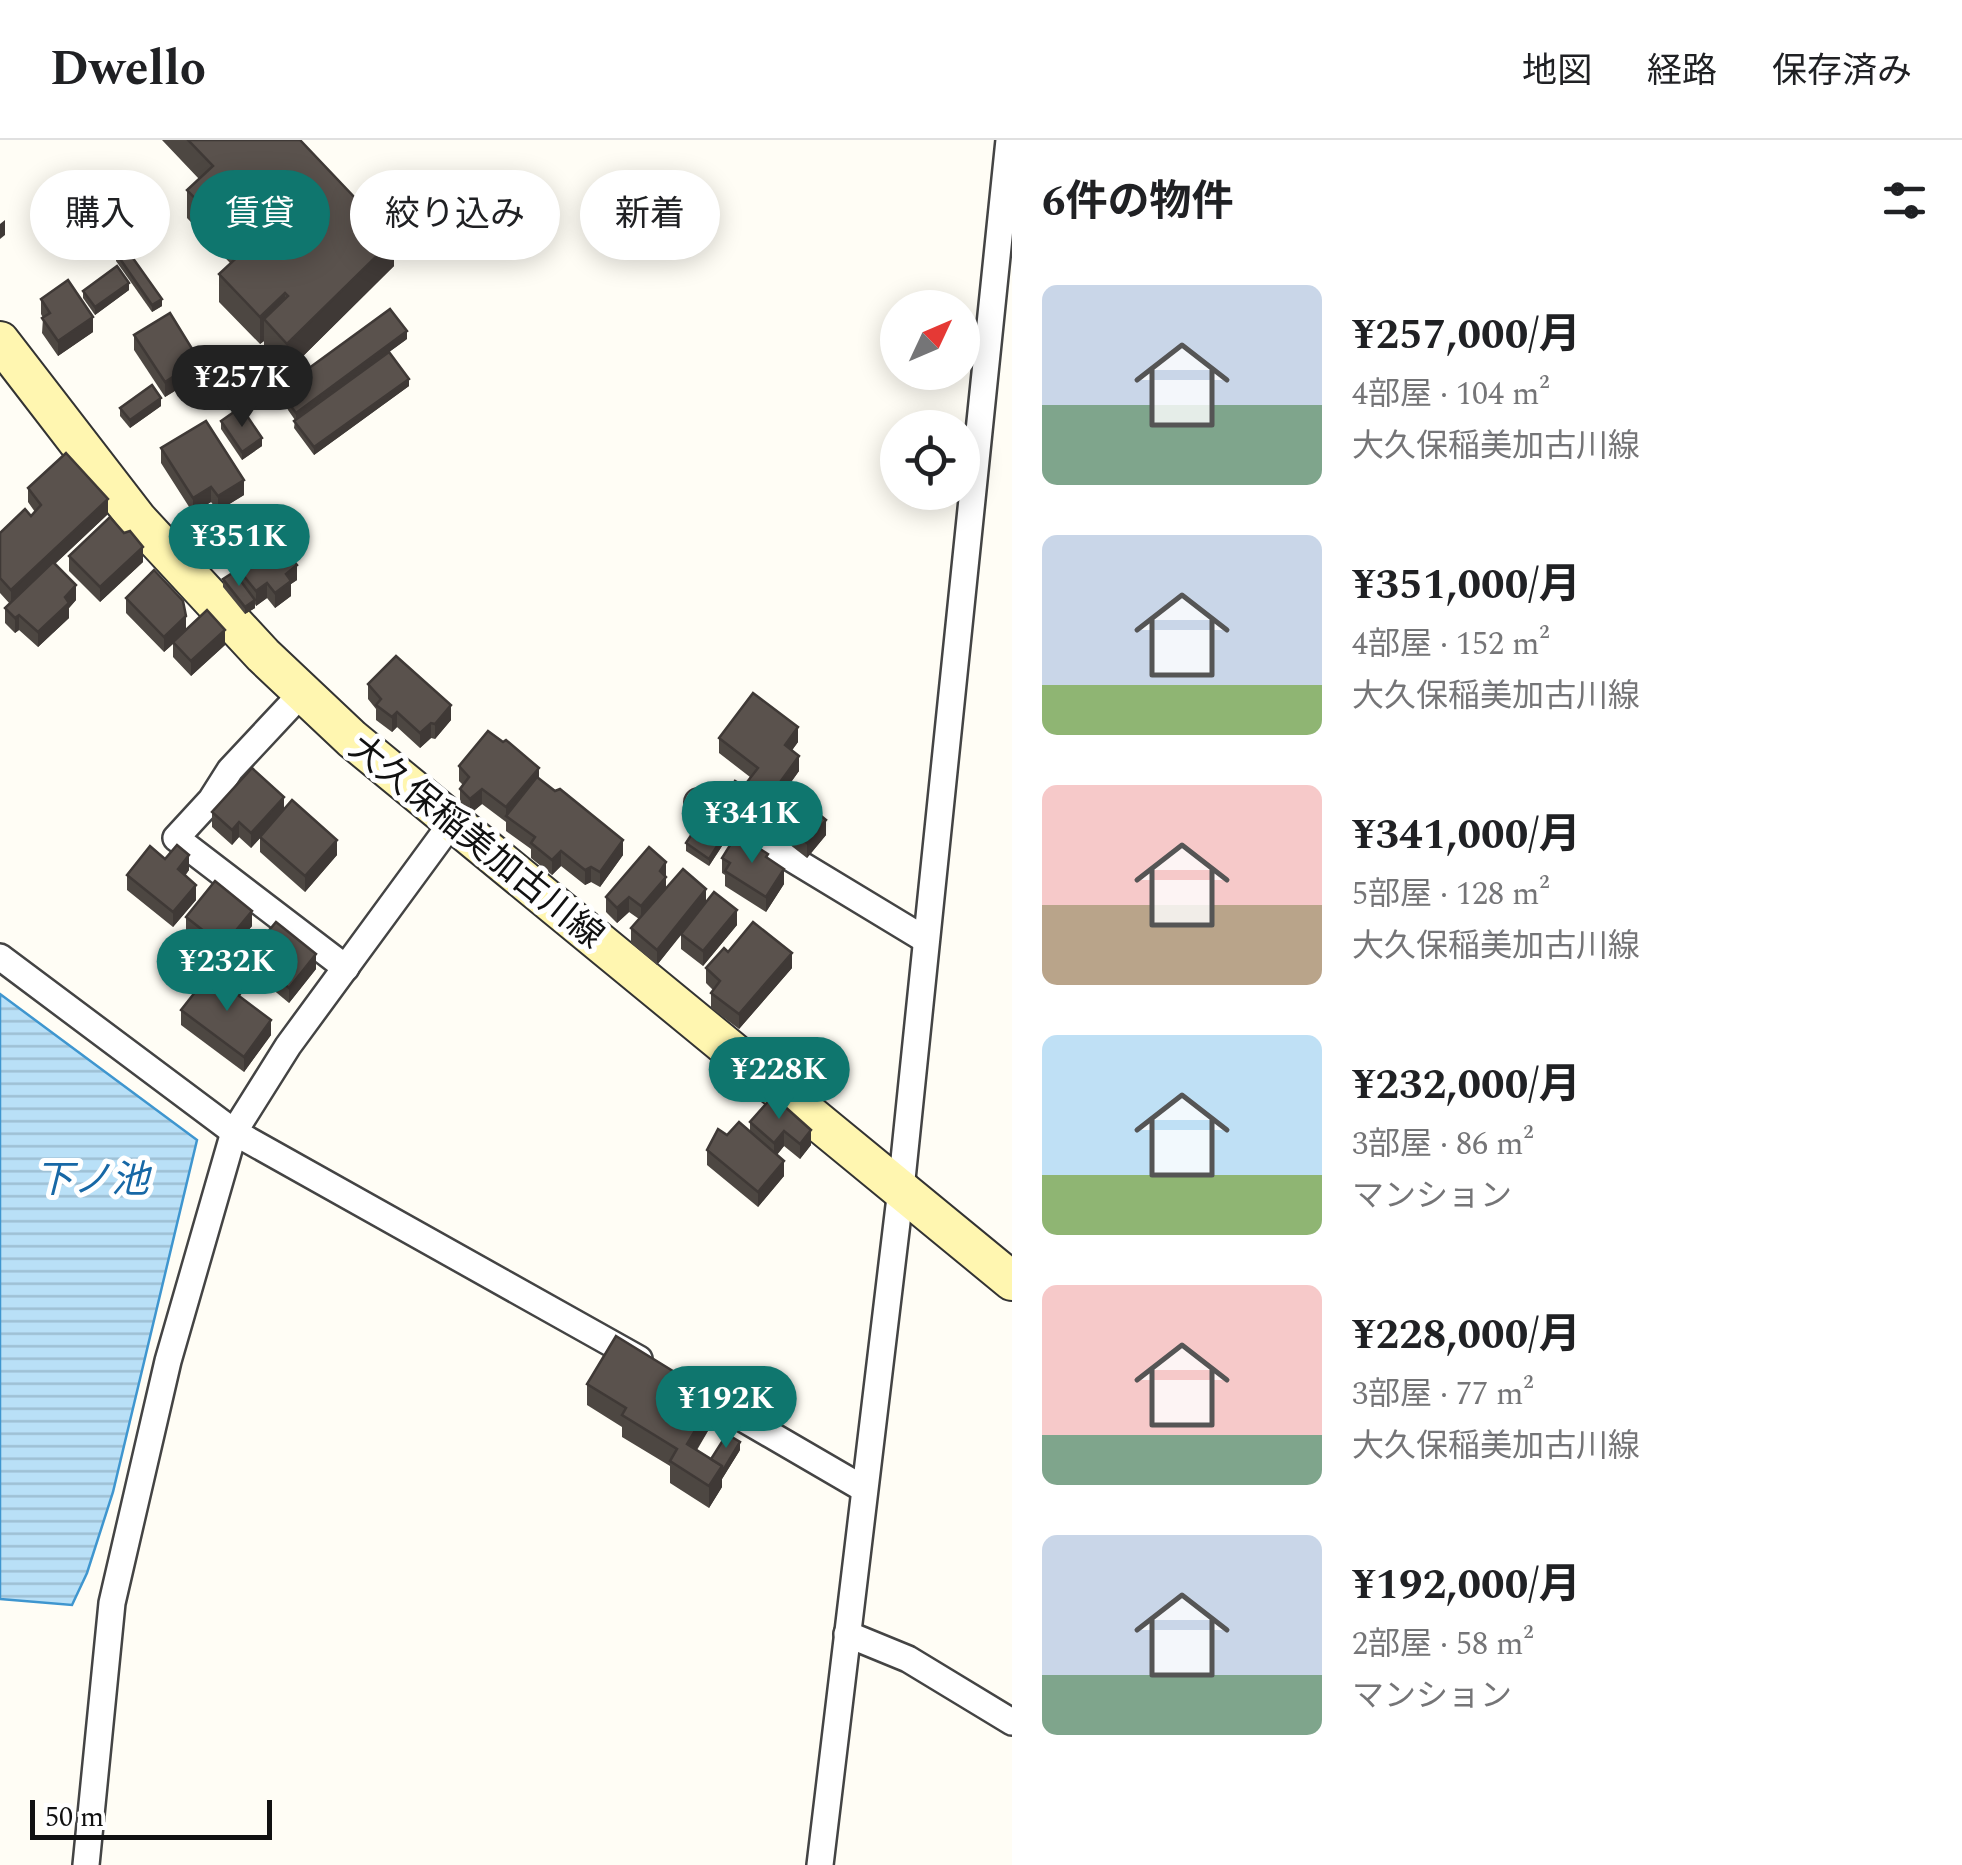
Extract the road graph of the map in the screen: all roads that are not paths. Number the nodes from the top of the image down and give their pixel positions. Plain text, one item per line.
1 (1009, 156) edge
2 (0, 342) edge
3 (302, 692) junction
4 (698, 802) dead end
5 (453, 821) junction
6 (926, 940) junction
7 (0, 957) edge
8 (346, 968) junction
9 (234, 1132) junction
10 (902, 1189) junction
11 (1012, 1281) edge
12 (864, 1489) junction
13 (848, 1634) junction
14 (1012, 1722) edge
15 (86, 1865) edge
16 (820, 1865) edge

1 - 6 street
2 - 3 main road, 大久保稲美加古川線
3 - 5 main road, 大久保稲美加古川線
3 - 8 street
4 - 6 street
5 - 8 street
5 - 10 main road, 大久保稲美加古川線
6 - 10 street
7 - 9 street
8 - 9 street
9 - 12 street
9 - 15 street
10 - 11 main road, 大久保稲美加古川線
10 - 12 street
12 - 13 street
13 - 14 street
13 - 16 street

